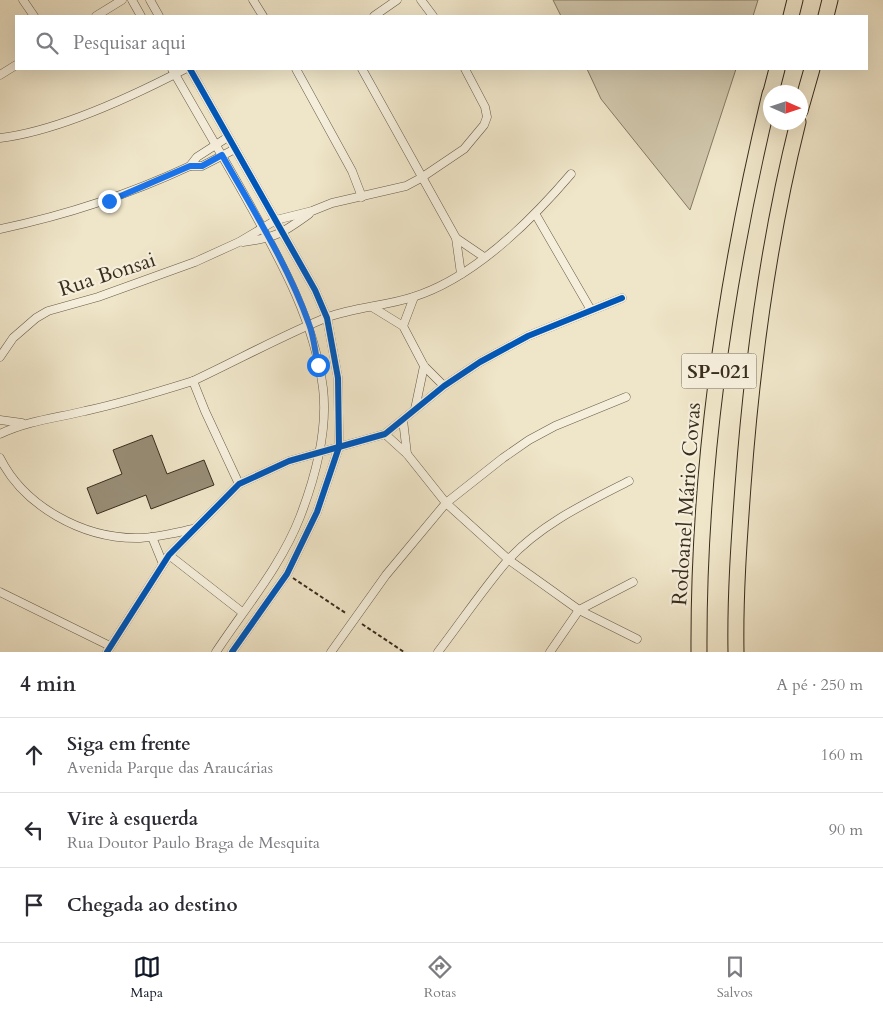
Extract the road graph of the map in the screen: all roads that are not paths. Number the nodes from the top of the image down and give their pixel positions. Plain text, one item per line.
1 (23, 0) edge
2 (122, 0) edge
3 (132, 0) edge
4 (150, 0) edge
5 (253, 0) edge
6 (397, 0) edge
7 (421, 0) edge
8 (795, 0) edge
9 (830, 0) edge
10 (33, 15) edge
11 (98, 15) edge
12 (140, 15) edge
13 (158, 15) edge
14 (262, 15) edge
15 (375, 15) edge
16 (433, 15) edge
17 (791, 15) edge
18 (826, 15) edge
19 (15, 67) edge
20 (191, 70) edge
21 (298, 70) edge
22 (363, 70) edge
23 (466, 70) edge
24 (777, 70) edge
25 (812, 70) edge
26 (173, 71) edge
27 (0, 76) edge
28 (773, 85) edge
29 (807, 85) edge
30 (763, 129) edge
31 (796, 130) edge
32 (228, 137) junction
33 (0, 138) edge
34 (215, 144) junction
35 (234, 149) junction
36 (222, 155) junction
37 (190, 166) junction
38 (571, 174) dead end
39 (421, 178) junction
40 (362, 197) junction
41 (312, 211) junction
42 (536, 215) junction
43 (276, 220) junction
44 (262, 227) junction
45 (0, 230) edge
46 (283, 233) junction
47 (269, 238) junction
48 (456, 238) junction
49 (239, 242) junction
50 (484, 257) junction
51 (461, 274) junction
52 (414, 297) junction
53 (622, 298) dead end
54 (372, 307) junction
55 (591, 310) junction
56 (327, 318) junction
57 (310, 326) junction
58 (403, 326) junction
59 (0, 357) edge
60 (424, 366) junction
61 (193, 381) junction
62 (444, 386) junction
63 (626, 396) dead end
64 (415, 409) junction
65 (0, 420) edge
66 (403, 420) junction
67 (22, 424) junction
68 (0, 434) edge
69 (385, 434) junction
70 (339, 447) junction
71 (318, 453) junction
72 (407, 454) junction
73 (0, 458) edge
74 (630, 481) dead end
75 (239, 484) junction
76 (446, 503) junction
77 (192, 530) junction
78 (152, 538) junction
79 (169, 555) junction
80 (509, 560) junction
81 (163, 564) junction
82 (633, 582) dead end
83 (0, 592) edge
84 (579, 610) junction
85 (242, 612) junction
86 (698, 636) junction
87 (637, 639) dead end
88 (108, 649) edge
89 (216, 652) edge
90 (232, 652) edge
91 (331, 652) edge
92 (438, 652) edge
93 (550, 652) edge
94 (695, 652) edge
95 (698, 652) edge
96 (737, 652) edge

1 - 10 street
2 - 11 street
3 - 12 street
4 - 13 street
5 - 14 street
6 - 15 street
7 - 16 street
8 - 17 highway
9 - 18 highway
19 - 27 street
20 - 32 street
21 - 40 street
22 - 39 street
23 - 39 street
24 - 28 highway, Rodoanel Mário Covas / SP-021
25 - 29 highway
26 - 33 street
26 - 34 street
30 - 86 highway, Rodoanel Mário Covas / SP-021
31 - 96 highway, SP-021
32 - 34 street
32 - 35 street
34 - 36 street
34 - 37 street
35 - 36 street
35 - 43 street
36 - 37 street
36 - 44 street
37 - 45 street
38 - 42 street
39 - 40 street
39 - 48 street
40 - 41 street
41 - 43 street
41 - 46 street
42 - 50 street
42 - 55 street
43 - 44 street
43 - 46 street
44 - 47 street
44 - 49 street
46 - 47 street
46 - 56 street
47 - 49 street
47 - 57 street
48 - 50 street
48 - 51 street
49 - 59 street, Rua Bonsai
50 - 51 street
51 - 52 street
52 - 54 street
52 - 58 street
53 - 55 street
54 - 56 street
54 - 58 street
55 - 62 street
56 - 57 street
56 - 70 street
57 - 61 street
57 - 71 street
58 - 60 street
60 - 62 street
60 - 64 street
61 - 67 street
61 - 75 street
62 - 64 street
63 - 76 street
64 - 66 street
65 - 67 street
66 - 69 street
66 - 72 street
67 - 68 street
69 - 70 street
69 - 72 street
70 - 71 street
70 - 90 street
71 - 75 street
71 - 85 street
72 - 76 street
73 - 78 street
74 - 80 street
75 - 77 street
76 - 80 street
76 - 91 street
77 - 78 street
77 - 79 street
78 - 81 street
79 - 81 street
79 - 85 street
80 - 84 street
80 - 92 street
81 - 88 street
82 - 84 street
83 - 88 street
84 - 87 street
84 - 93 street
85 - 89 street
86 - 94 highway
86 - 95 highway, Rodoanel Mário Covas / SP-021

